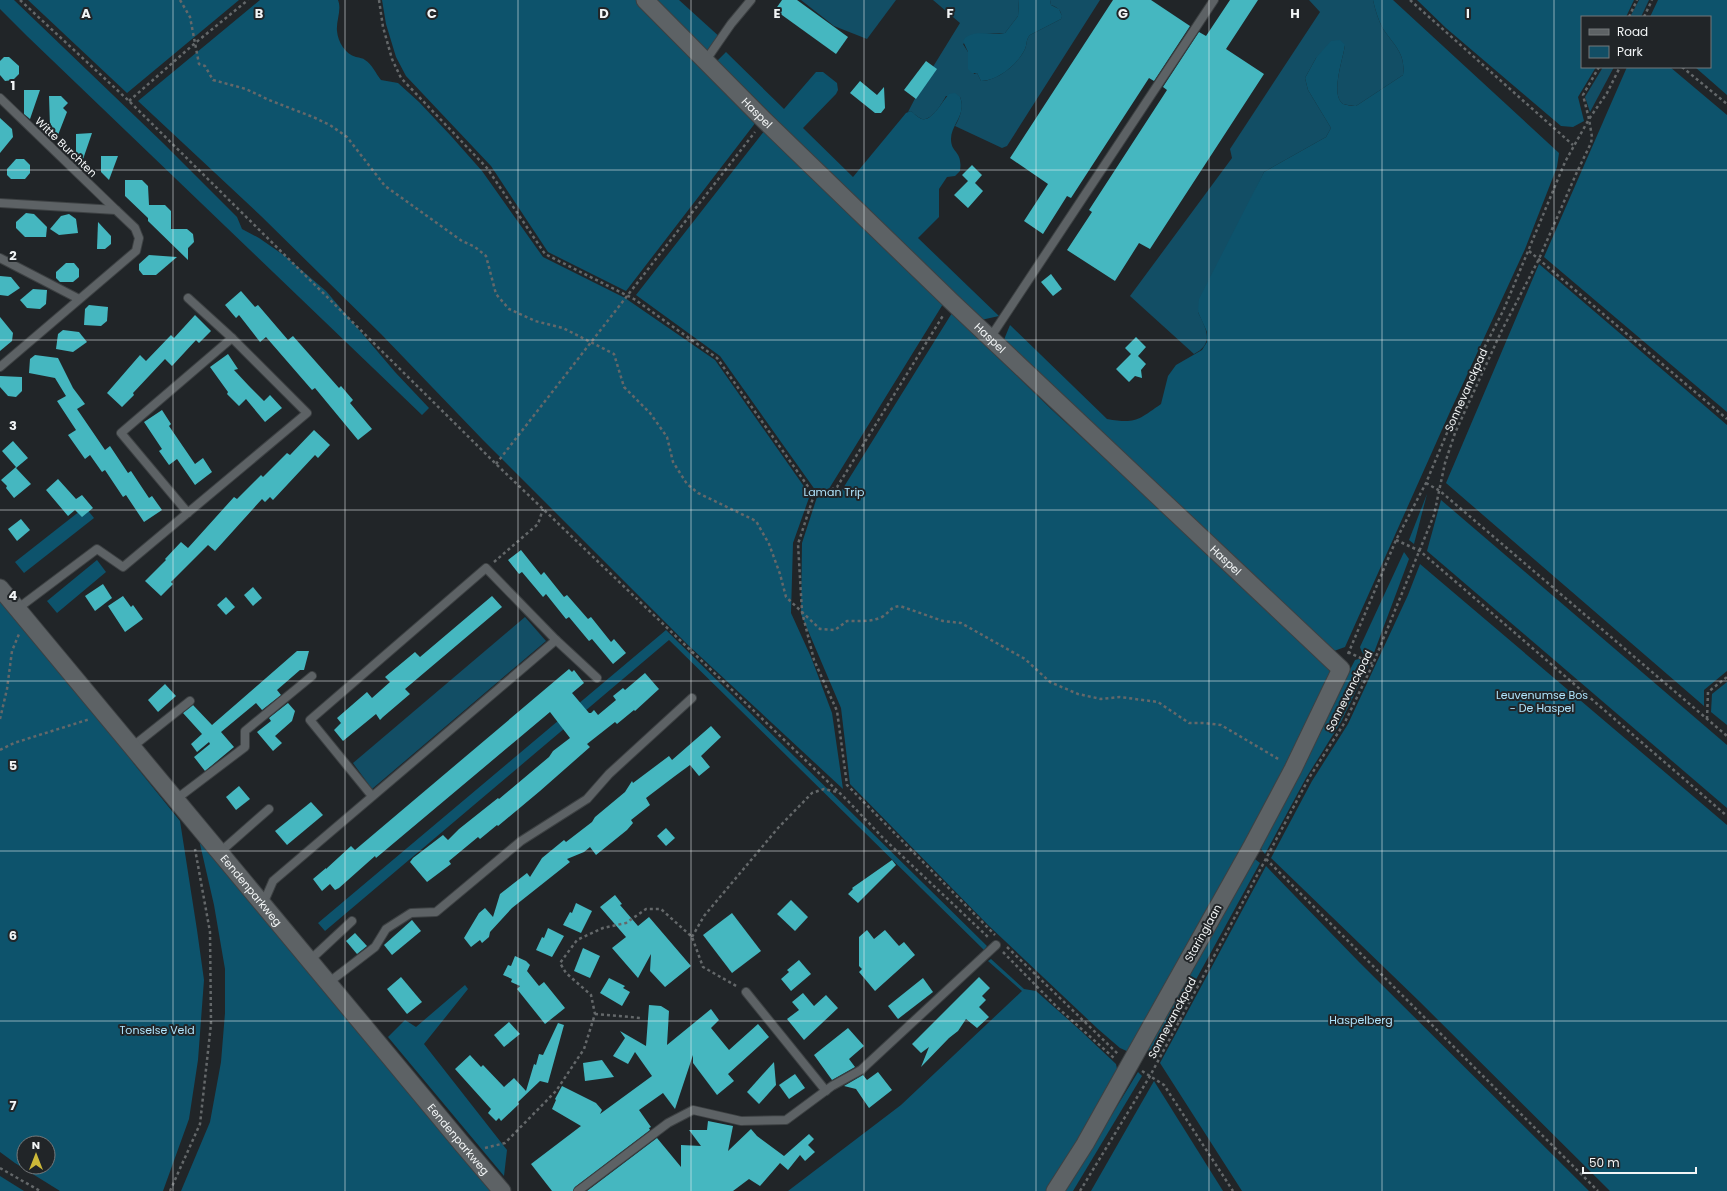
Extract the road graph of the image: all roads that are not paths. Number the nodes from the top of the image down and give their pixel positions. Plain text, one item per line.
1 (645, 0) edge
2 (751, 0) edge
3 (1214, 0) edge
4 (706, 60) junction
5 (0, 100) edge
6 (0, 203) edge
7 (116, 210) junction
8 (0, 258) edge
9 (188, 298) dead end
10 (79, 299) junction
11 (232, 338) junction
12 (990, 338) junction
13 (0, 367) edge
14 (188, 513) junction
15 (0, 588) edge
16 (21, 614) junction
17 (556, 640) junction
18 (1341, 669) joint
19 (312, 676) dead end
20 (597, 678) dead end
21 (692, 698) dead end
22 (190, 701) dead end
23 (132, 748) junction
24 (372, 796) junction
25 (175, 800) junction
26 (270, 809) dead end
27 (219, 853) junction
28 (263, 905) junction
29 (352, 921) dead end
30 (1000, 943) road end
31 (309, 961) junction
32 (328, 983) junction
33 (746, 992) road end
34 (826, 1091) junction
35 (502, 1191) edge
36 (578, 1191) edge
37 (1055, 1191) edge

1 - 4 street, Haspel
2 - 4 lane
3 - 12 lane
4 - 12 street, Haspel
5 - 7 lane, Witte Burchten
6 - 7 lane
7 - 10 lane, Witte Burchten
8 - 10 lane
9 - 11 lane
10 - 13 lane, Witte Burchten
11 - 14 lane
11 - 14 lane
12 - 18 street, Haspel
14 - 16 lane
15 - 16 street, Eendenparkweg
16 - 23 street, Eendenparkweg
17 - 20 lane
17 - 24 lane
17 - 24 lane
18 - 37 street, Staringlaan
19 - 25 lane
21 - 32 lane
22 - 23 lane
23 - 25 street, Eendenparkweg
24 - 28 lane
25 - 27 street, Eendenparkweg
26 - 27 lane
27 - 28 street, Eendenparkweg
28 - 31 street, Eendenparkweg
29 - 31 lane
30 - 34 lane
31 - 32 street, Eendenparkweg
32 - 35 street, Eendenparkweg
33 - 34 lane
34 - 36 lane

